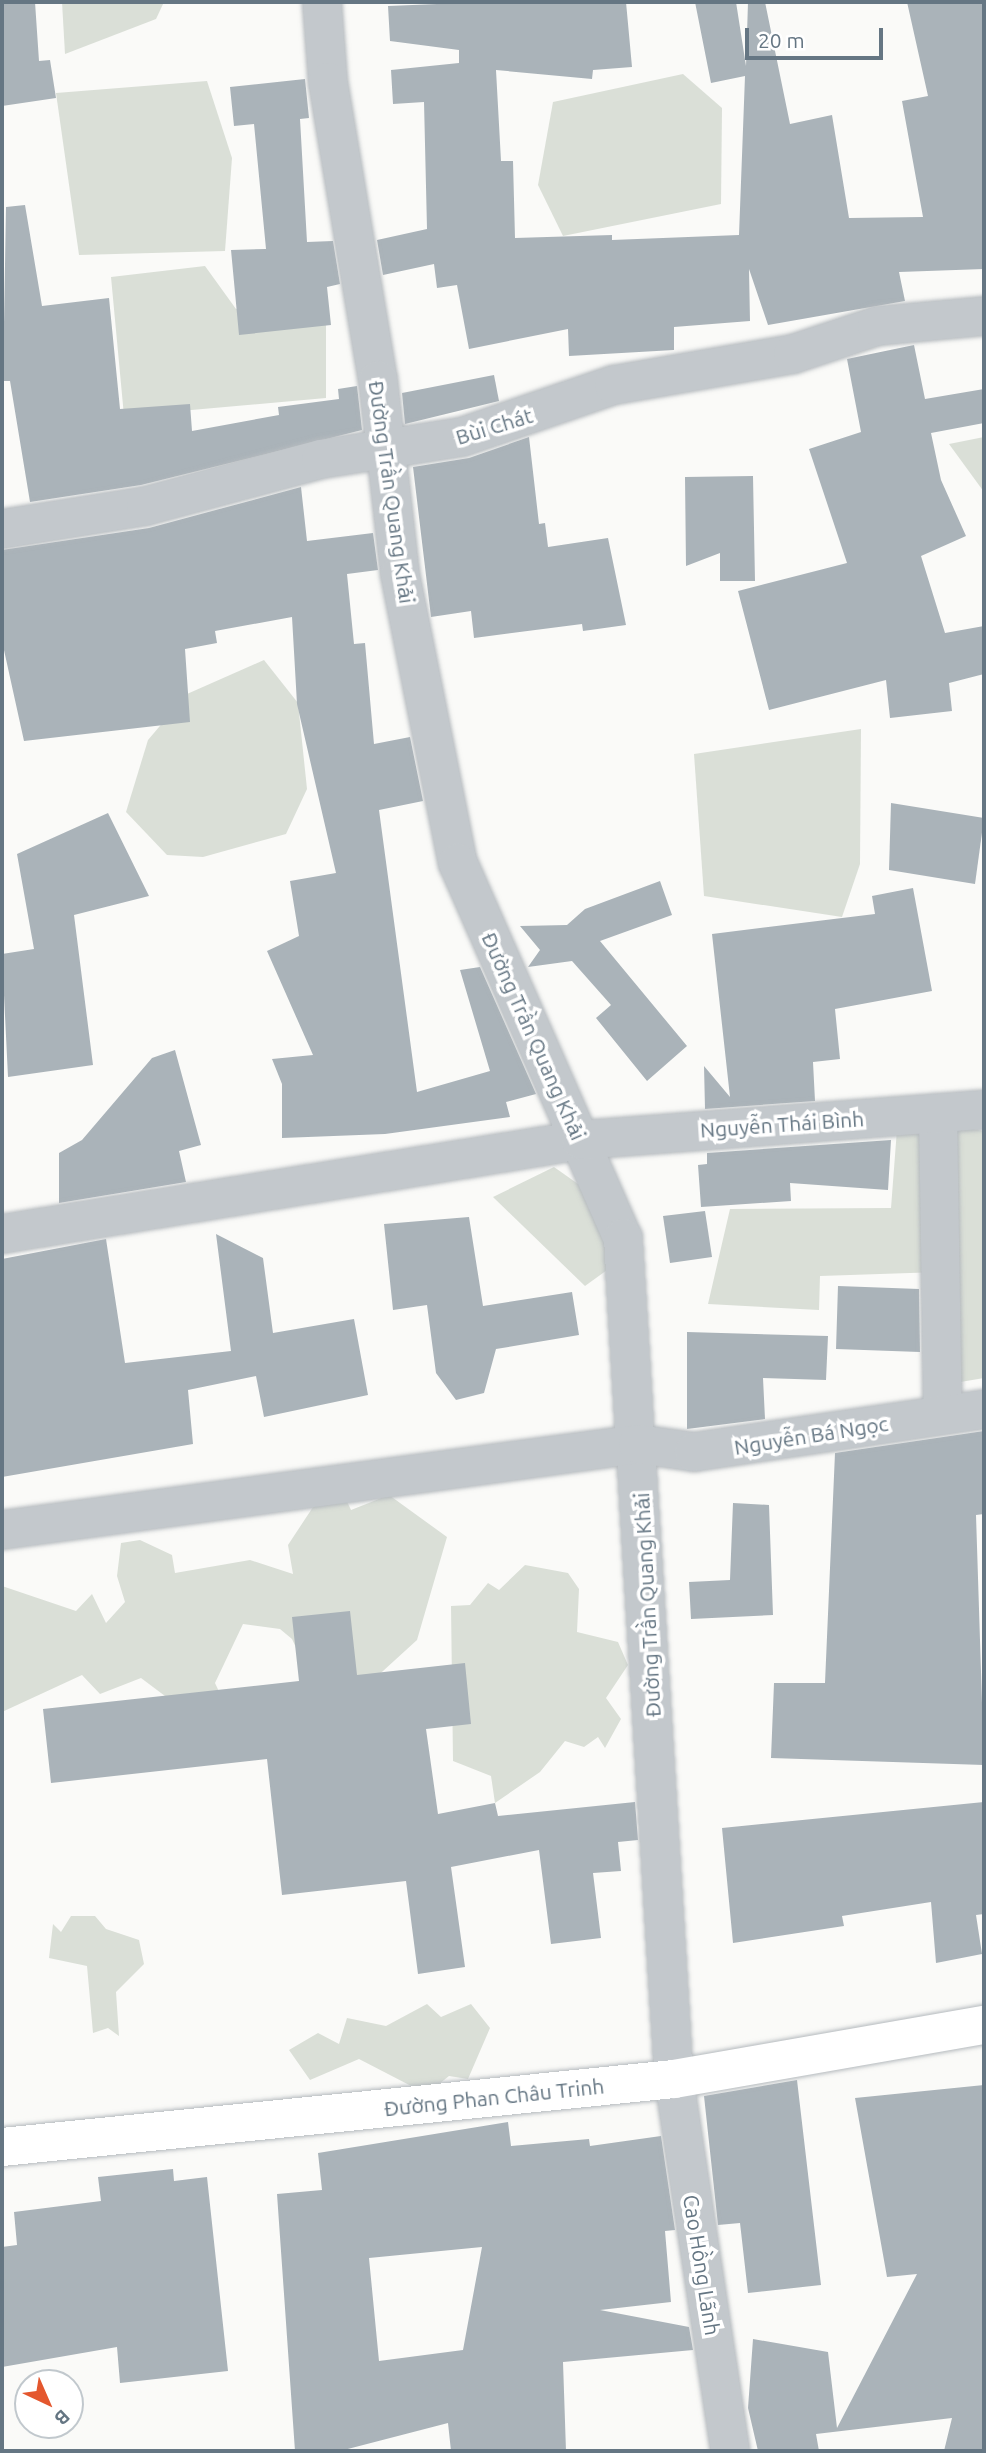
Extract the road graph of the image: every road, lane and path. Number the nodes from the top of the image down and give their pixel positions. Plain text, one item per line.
1 (322, 2) edge
2 (984, 316) edge
3 (387, 452) junction
4 (2, 529) edge
5 (984, 1110) edge
6 (938, 1113) junction
7 (580, 1140) junction
8 (2, 1234) edge
9 (984, 1409) edge
10 (943, 1415) junction
11 (638, 1444) junction
12 (2, 1530) edge
13 (984, 2025) edge
14 (674, 2079) junction
15 (2, 2147) edge
16 (730, 2451) edge

1 - 3 street, Đường Trần Quang Khải
2 - 3 street, Bùi Chát
3 - 4 street, Bùi Chát
3 - 7 street, Đường Trần Quang Khải
5 - 6 street, Nguyễn Thái Bình
6 - 7 street, Nguyễn Thái Bình
6 - 10 street
7 - 8 street, Nguyễn Thái Bình
7 - 11 street, Đường Trần Quang Khải
9 - 10 street, Nguyễn Bá Ngọc
10 - 11 street, Nguyễn Bá Ngọc
11 - 12 street, Nguyễn Bá Ngọc
11 - 14 street, Đường Trần Quang Khải
13 - 14 main road, Đường Phan Châu Trinh
14 - 15 main road, Đường Phan Châu Trinh
14 - 16 street, Cao Hồng Lãnh

